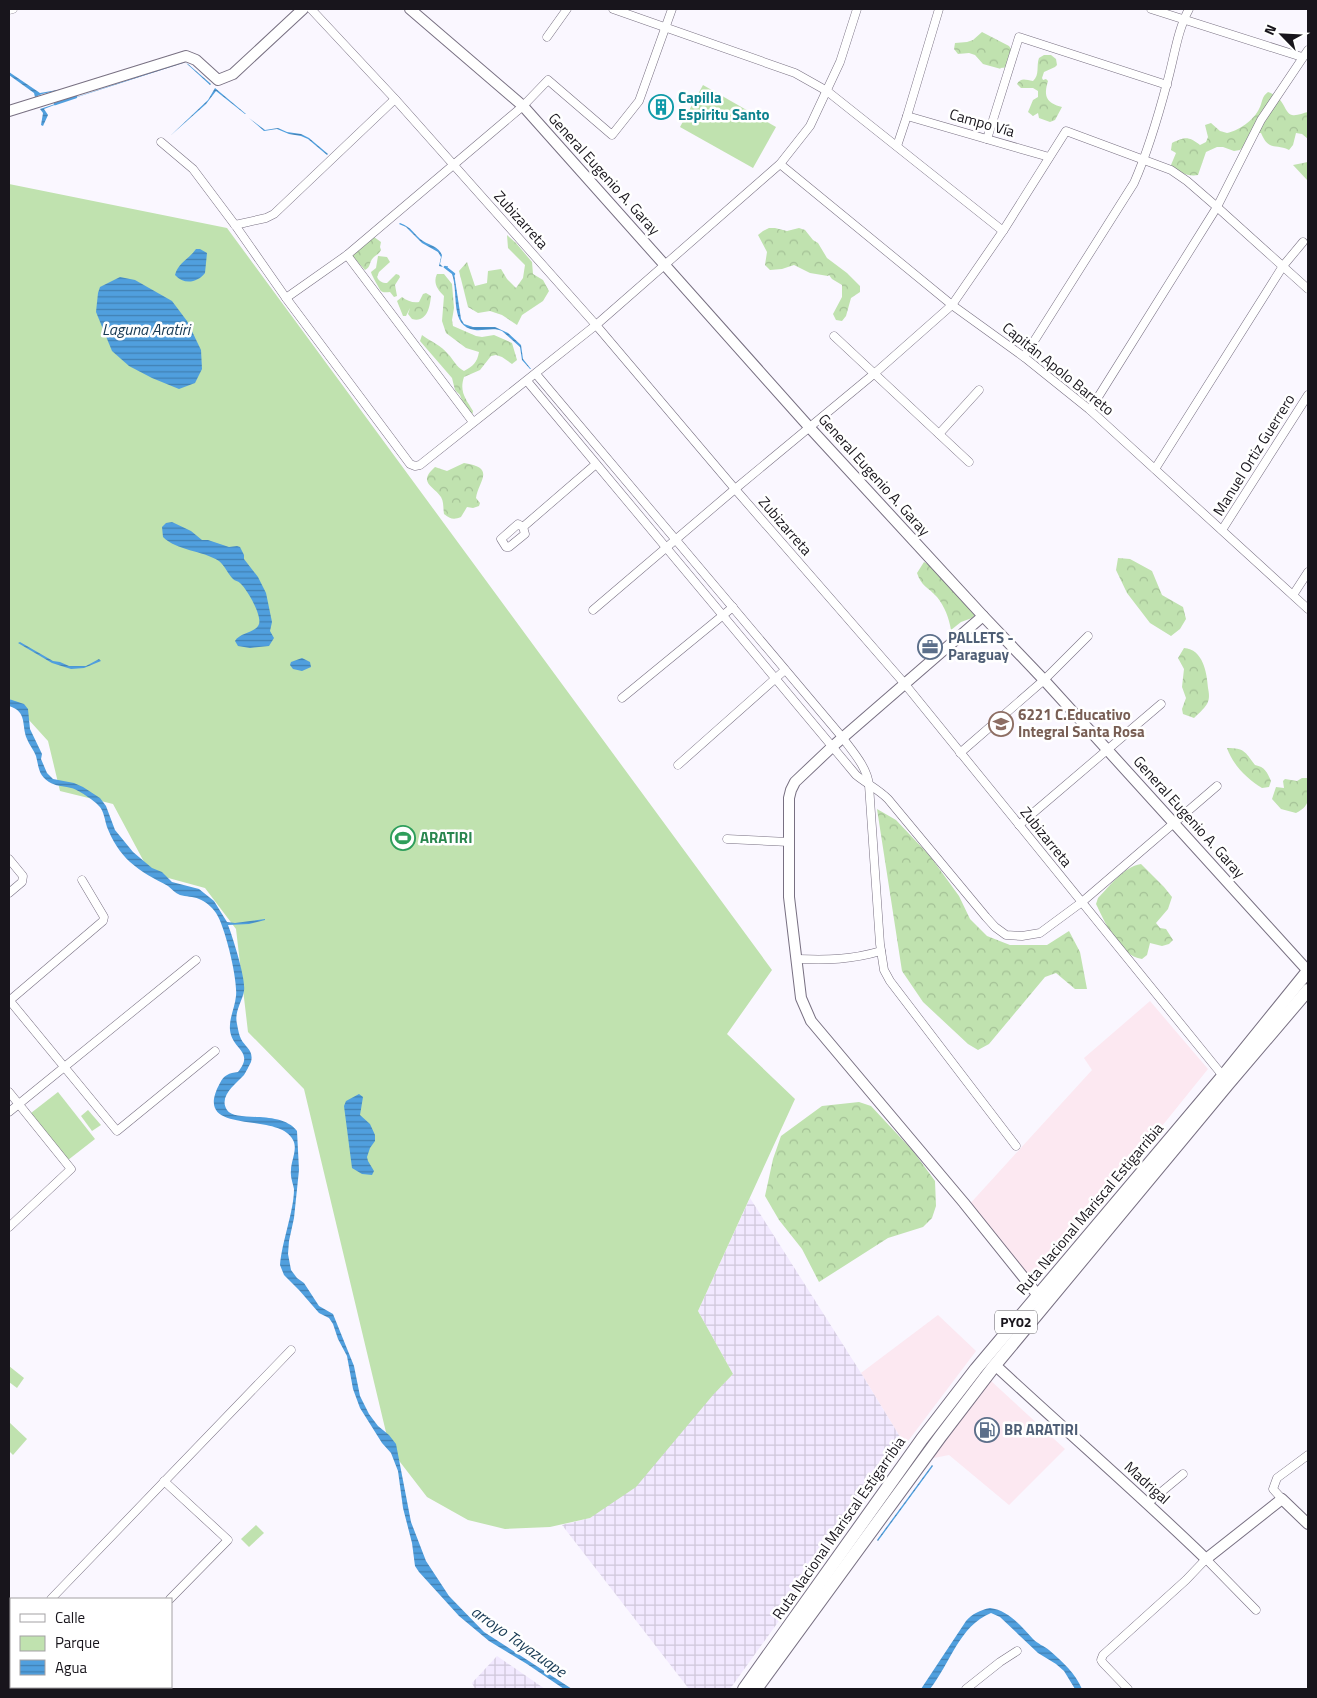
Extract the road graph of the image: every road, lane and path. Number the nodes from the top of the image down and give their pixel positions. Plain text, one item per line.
1 (13, 9) edge
2 (303, 9) edge
3 (311, 9) edge
4 (410, 9) edge
5 (567, 9) edge
6 (613, 9) edge
7 (672, 9) edge
8 (857, 9) edge
9 (939, 9) edge
10 (1151, 9) edge
11 (1189, 9) edge
12 (9, 10) edge
13 (1183, 20) junction
14 (666, 27) junction
15 (546, 37) dead end
16 (1308, 50) edge
17 (1302, 58) junction
18 (1166, 86) junction
19 (827, 90) junction
20 (395, 99) junction
21 (523, 106) junction
22 (9, 111) edge
23 (907, 116) junction
24 (987, 139) junction
25 (161, 142) dead end
26 (896, 146) junction
27 (1049, 157) junction
28 (1144, 160) junction
29 (453, 164) junction
30 (780, 164) junction
31 (1217, 207) junction
32 (235, 225) junction
33 (1004, 231) junction
34 (1303, 242) dead end
35 (347, 254) junction
36 (665, 266) junction
37 (1283, 266) junction
38 (1308, 289) edge
39 (286, 298) junction
40 (952, 305) junction
41 (596, 325) junction
42 (834, 336) dead end
43 (1024, 357) junction
44 (875, 373) junction
45 (536, 374) junction
46 (527, 381) junction
47 (979, 390) dead end
48 (1308, 395) edge
49 (1090, 410) junction
50 (473, 422) junction
51 (810, 428) junction
52 (939, 434) junction
53 (969, 462) dead end
54 (596, 464) junction
55 (1155, 470) junction
56 (735, 489) junction
57 (523, 526) dead end
58 (1222, 530) junction
59 (677, 540) junction
60 (668, 548) junction
61 (1308, 572) edge
62 (1293, 595) junction
63 (733, 607) junction
64 (1308, 608) edge
65 (593, 610) dead end
66 (722, 615) junction
67 (982, 616) junction
68 (1088, 636) dead end
69 (785, 670) junction
70 (776, 677) junction
71 (1044, 680) junction
72 (904, 683) junction
73 (622, 698) dead end
74 (1161, 704) dead end
75 (842, 737) junction
76 (832, 746) junction
77 (1107, 749) junction
78 (960, 753) junction
79 (678, 765) dead end
80 (870, 785) junction
81 (1217, 786) dead end
82 (1173, 822) junction
83 (1019, 825) junction
84 (727, 838) dead end
85 (789, 842) junction
86 (9, 859) edge
87 (82, 880) dead end
88 (9, 893) edge
89 (1082, 902) junction
90 (881, 951) junction
91 (796, 959) junction
92 (196, 960) dead end
93 (1308, 971) edge
94 (1308, 990) edge
95 (9, 1001) edge
96 (215, 1051) dead end
97 (64, 1067) junction
98 (1223, 1076) junction
99 (9, 1092) edge
100 (18, 1104) junction
101 (9, 1112) edge
102 (1016, 1146) dead end
103 (9, 1227) edge
104 (1042, 1300) junction
105 (291, 1350) dead end
106 (996, 1364) junction
107 (1308, 1455) edge
108 (1183, 1474) dead end
109 (164, 1481) junction
110 (1282, 1499) junction
111 (1148, 1503) junction
112 (1308, 1524) edge
113 (1206, 1559) junction
114 (52, 1598) edge
115 (171, 1598) edge
116 (1256, 1610) dead end
117 (1018, 1651) dead end
118 (744, 1689) edge
119 (756, 1689) edge
120 (966, 1689) edge
121 (1128, 1689) edge

1 - 12 street
2 - 22 street
3 - 20 street, Zubizarreta
4 - 21 street, General Eugenio A. Garay
5 - 15 street
6 - 14 street
7 - 14 street
8 - 19 street
9 - 23 street
10 - 13 street
11 - 13 street
13 - 17 street
13 - 18 street
14 - 19 street
14 - 21 street
16 - 17 street
17 - 31 street
18 - 24 street
18 - 28 street
19 - 26 street
19 - 30 street
20 - 29 street, Zubizarreta
20 - 32 street
21 - 29 street
21 - 36 street, General Eugenio A. Garay
23 - 24 street, Campo Vía
23 - 26 street
24 - 27 street, Campo Vía
25 - 32 street
26 - 33 street
27 - 28 street
27 - 33 street
28 - 31 street
28 - 43 street
29 - 35 street
29 - 41 street, Zubizarreta
30 - 36 street
30 - 40 street, Capitán Apolo Barreto
31 - 37 street
31 - 49 street
32 - 39 street
33 - 40 street
34 - 37 street
35 - 39 street
35 - 50 street
36 - 41 street
36 - 51 street, General Eugenio A. Garay
37 - 38 street
37 - 55 street
39 - 50 street
40 - 43 street, Capitán Apolo Barreto
40 - 44 street
41 - 45 street
41 - 56 street, Zubizarreta
42 - 44 street
43 - 49 street, Capitán Apolo Barreto
44 - 51 street
44 - 52 street
45 - 46 street
45 - 59 street
46 - 50 street
46 - 54 street
47 - 52 street
48 - 58 street, Manuel Ortiz Guerrero
49 - 55 street, Capitán Apolo Barreto
51 - 56 street
51 - 67 street, General Eugenio A. Garay
52 - 53 street
54 - 57 street
54 - 60 street
55 - 58 street, Capitán Apolo Barreto
56 - 59 street
56 - 72 street, Zubizarreta
58 - 62 street, Capitán Apolo Barreto
59 - 60 street
59 - 63 street
60 - 65 street
60 - 66 street
61 - 62 street
62 - 64 street, Capitán Apolo Barreto
63 - 66 street
63 - 69 street
66 - 70 street
66 - 73 street
67 - 71 street, General Eugenio A. Garay
67 - 72 street
68 - 71 street
69 - 70 street
69 - 75 street
70 - 76 street
70 - 79 street
71 - 77 street, General Eugenio A. Garay
71 - 78 street
72 - 75 street
72 - 78 street, Zubizarreta
74 - 77 street
75 - 76 street
75 - 80 street
76 - 80 street
76 - 85 street
77 - 82 street, General Eugenio A. Garay
77 - 83 street
78 - 83 street, Zubizarreta
80 - 89 street
80 - 90 street
81 - 82 street
82 - 89 street
82 - 93 street, General Eugenio A. Garay
83 - 89 street, Zubizarreta
84 - 85 street
85 - 91 street
86 - 88 street
87 - 95 street
89 - 98 street, Zubizarreta
90 - 91 street
90 - 102 street
91 - 104 street
92 - 97 street
93 - 98 highway, Ruta Nacional Mariscal Estigarribia / PY02
94 - 104 highway, Ruta Nacional Mariscal Estigarribia / PY02
95 - 97 street
96 - 97 street
97 - 100 street
98 - 104 highway, Ruta Nacional Mariscal Estigarribia / PY02
99 - 100 street
100 - 101 street
100 - 103 street
104 - 106 highway, Ruta Nacional Mariscal Estigarribia / PY02
104 - 118 highway, Ruta Nacional Mariscal Estigarribia / PY02
105 - 109 street
106 - 111 street, Madrigal
106 - 119 highway, Ruta Nacional Mariscal Estigarribia / PY02
107 - 110 street
108 - 111 street
109 - 114 street
109 - 115 street
110 - 112 street
110 - 113 street
111 - 113 street, Madrigal
113 - 116 street
113 - 121 street
117 - 120 street

